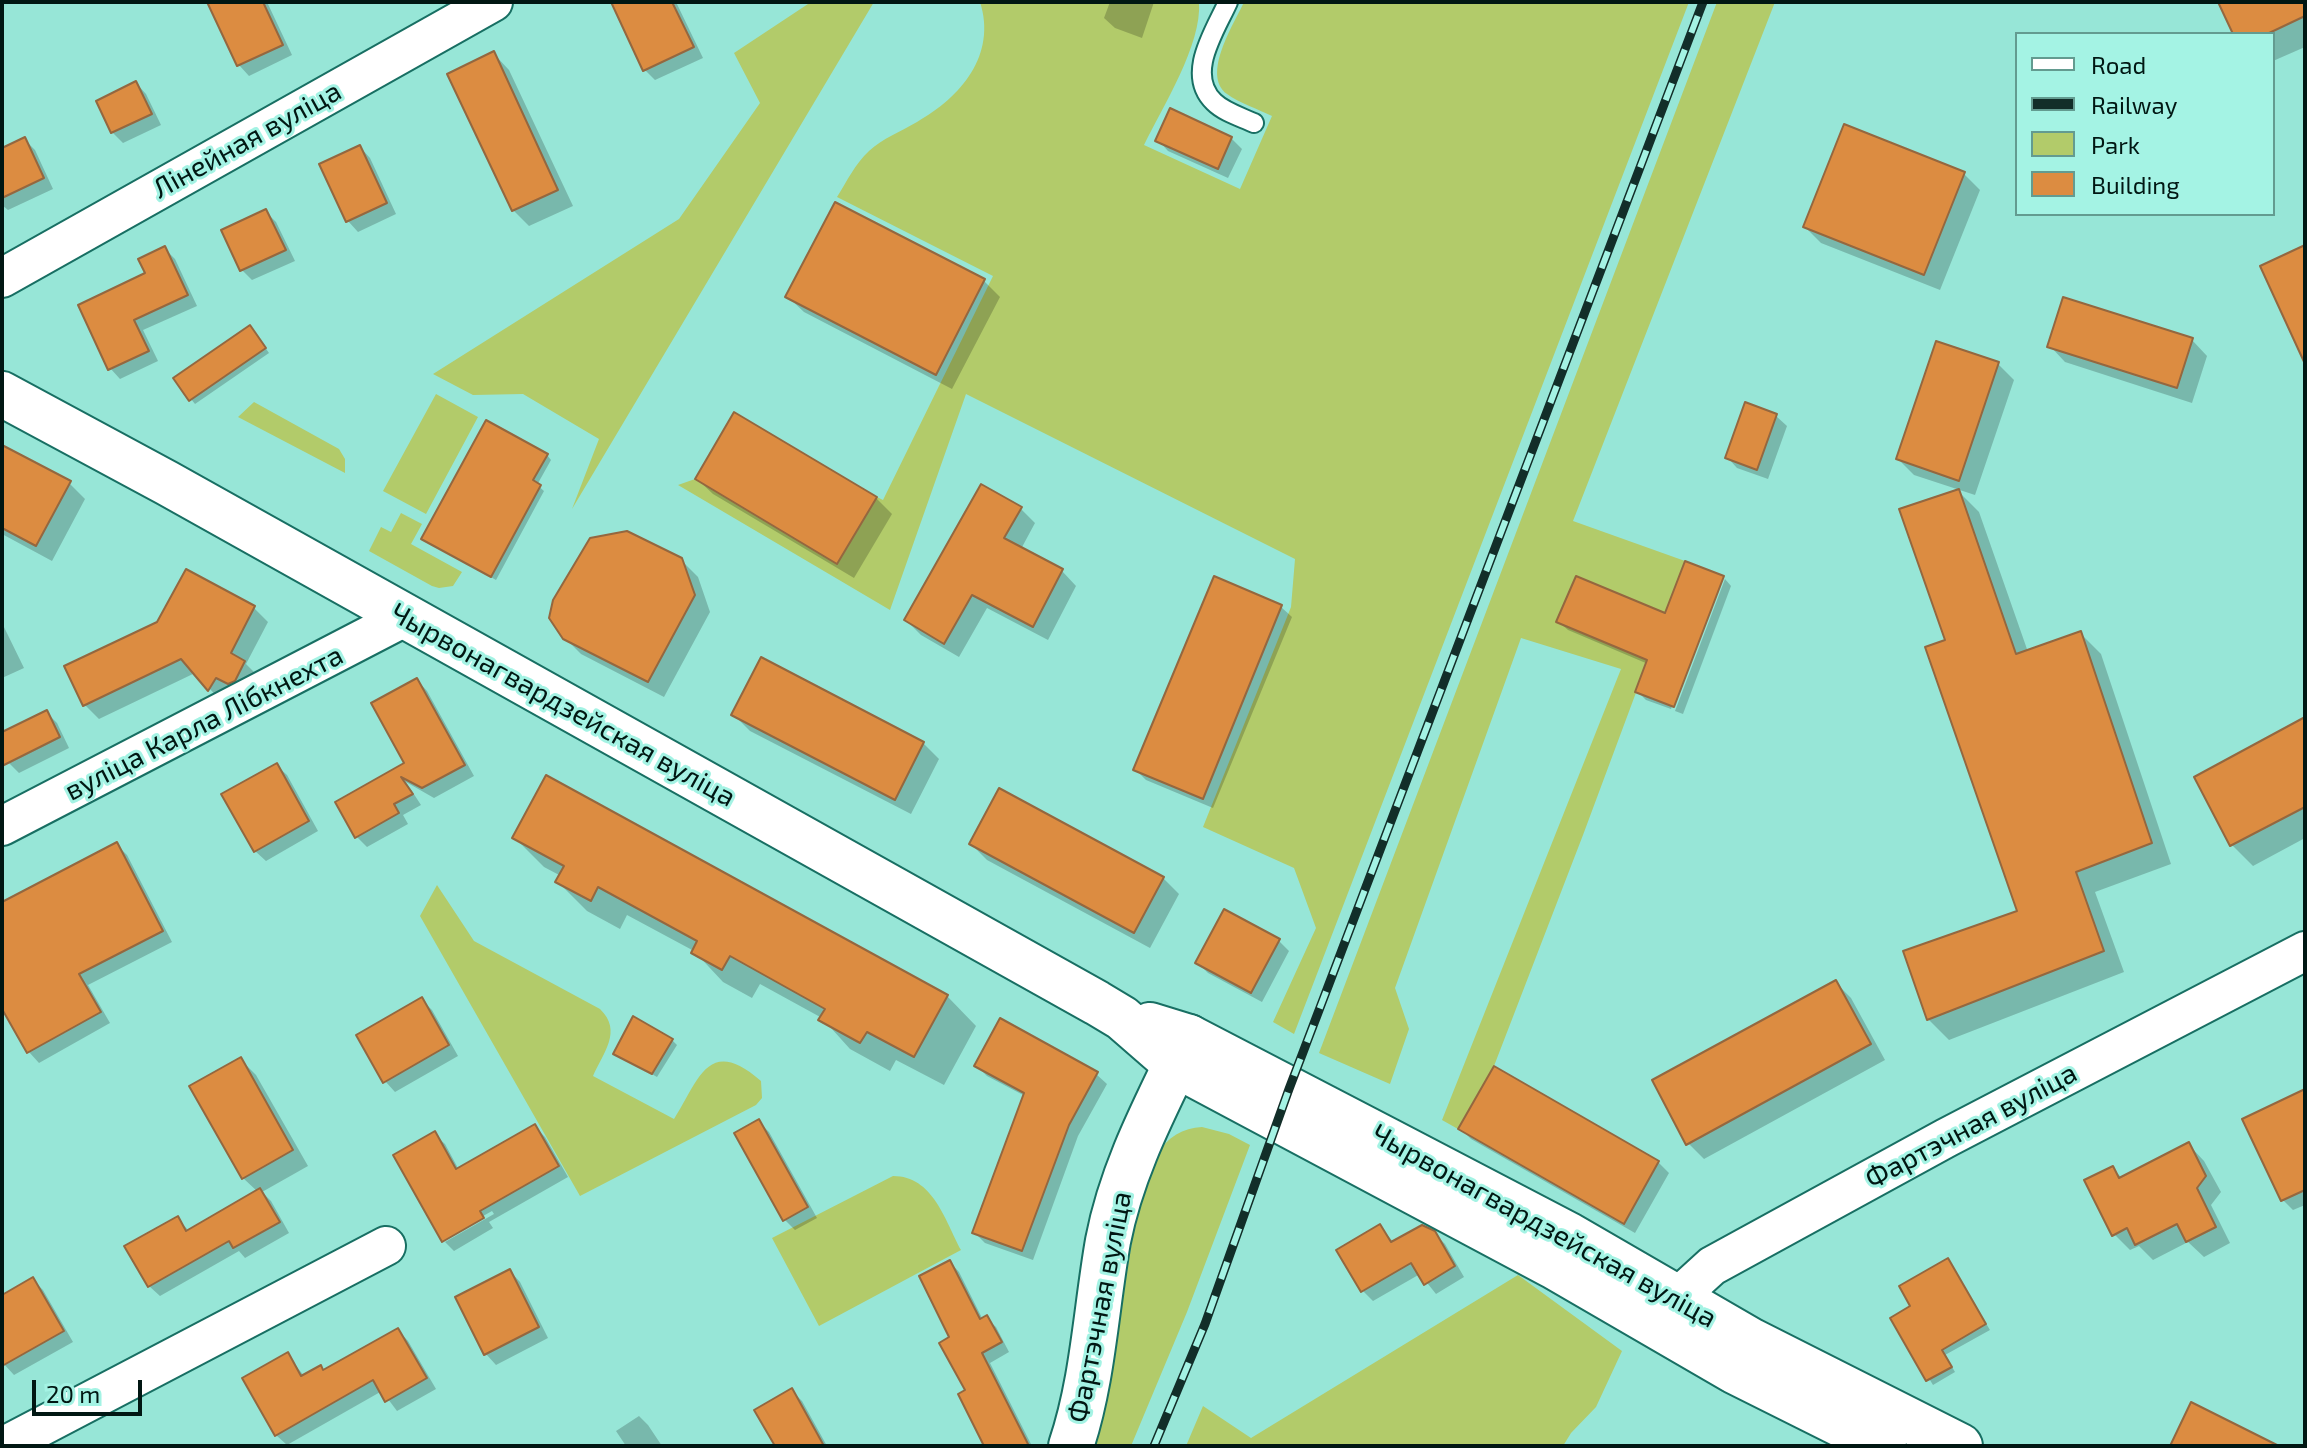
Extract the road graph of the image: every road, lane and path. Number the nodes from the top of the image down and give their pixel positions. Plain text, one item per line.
1 (493, 2) edge
2 (1228, 2) edge
3 (1254, 123) dead end
4 (2, 278) edge
5 (2, 394) edge
6 (405, 617) junction
7 (2, 826) edge
8 (2305, 951) edge
9 (1182, 1051) junction
10 (386, 1246) dead end
11 (1668, 1312) junction
12 (4, 1446) edge
13 (1071, 1446) edge
14 (1884, 1446) edge
15 (1960, 1446) edge

1 - 4 street, Лінейная вуліца
2 - 3 lane
5 - 6 main road, Чырвонагвардзейская вуліца
6 - 7 street, вуліца Карла Лібкнехта
6 - 9 main road, Чырвонагвардзейская вуліца
8 - 11 street, Фартэчная вуліца
9 - 11 main road, Чырвонагвардзейская вуліца
9 - 13 main road, Фартэчная вуліца
10 - 12 street
11 - 14 main road, Чырвонагвардзейская вуліца
11 - 15 main road, Чырвонагвардзейская вуліца

